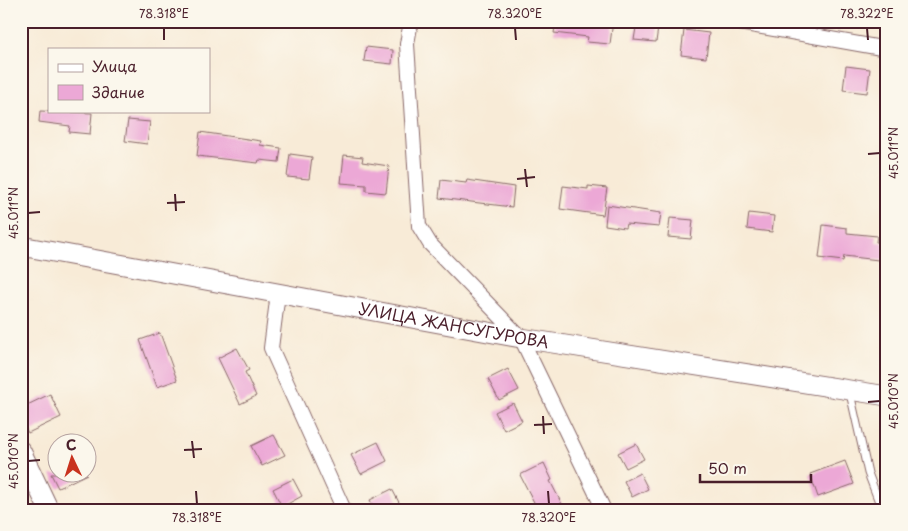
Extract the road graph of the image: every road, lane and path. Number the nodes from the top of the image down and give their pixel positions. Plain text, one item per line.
1 (411, 21) edge
2 (728, 21) edge
3 (887, 49) edge
4 (21, 246) edge
5 (278, 293) junction
6 (521, 338) junction
7 (850, 390) junction
8 (887, 396) edge
9 (21, 451) edge
10 (50, 510) edge
11 (344, 510) edge
12 (604, 510) edge
13 (882, 510) edge

1 - 6 street
2 - 3 street
4 - 5 main road, УЛИЦА ЖАНСУГУРОВА
5 - 6 main road, УЛИЦА ЖАНСУГУРОВА
5 - 11 street
6 - 7 main road, УЛИЦА ЖАНСУГУРОВА
6 - 12 street
7 - 8 main road, УЛИЦА ЖАНСУГУРОВА
7 - 13 lane
9 - 10 main road

